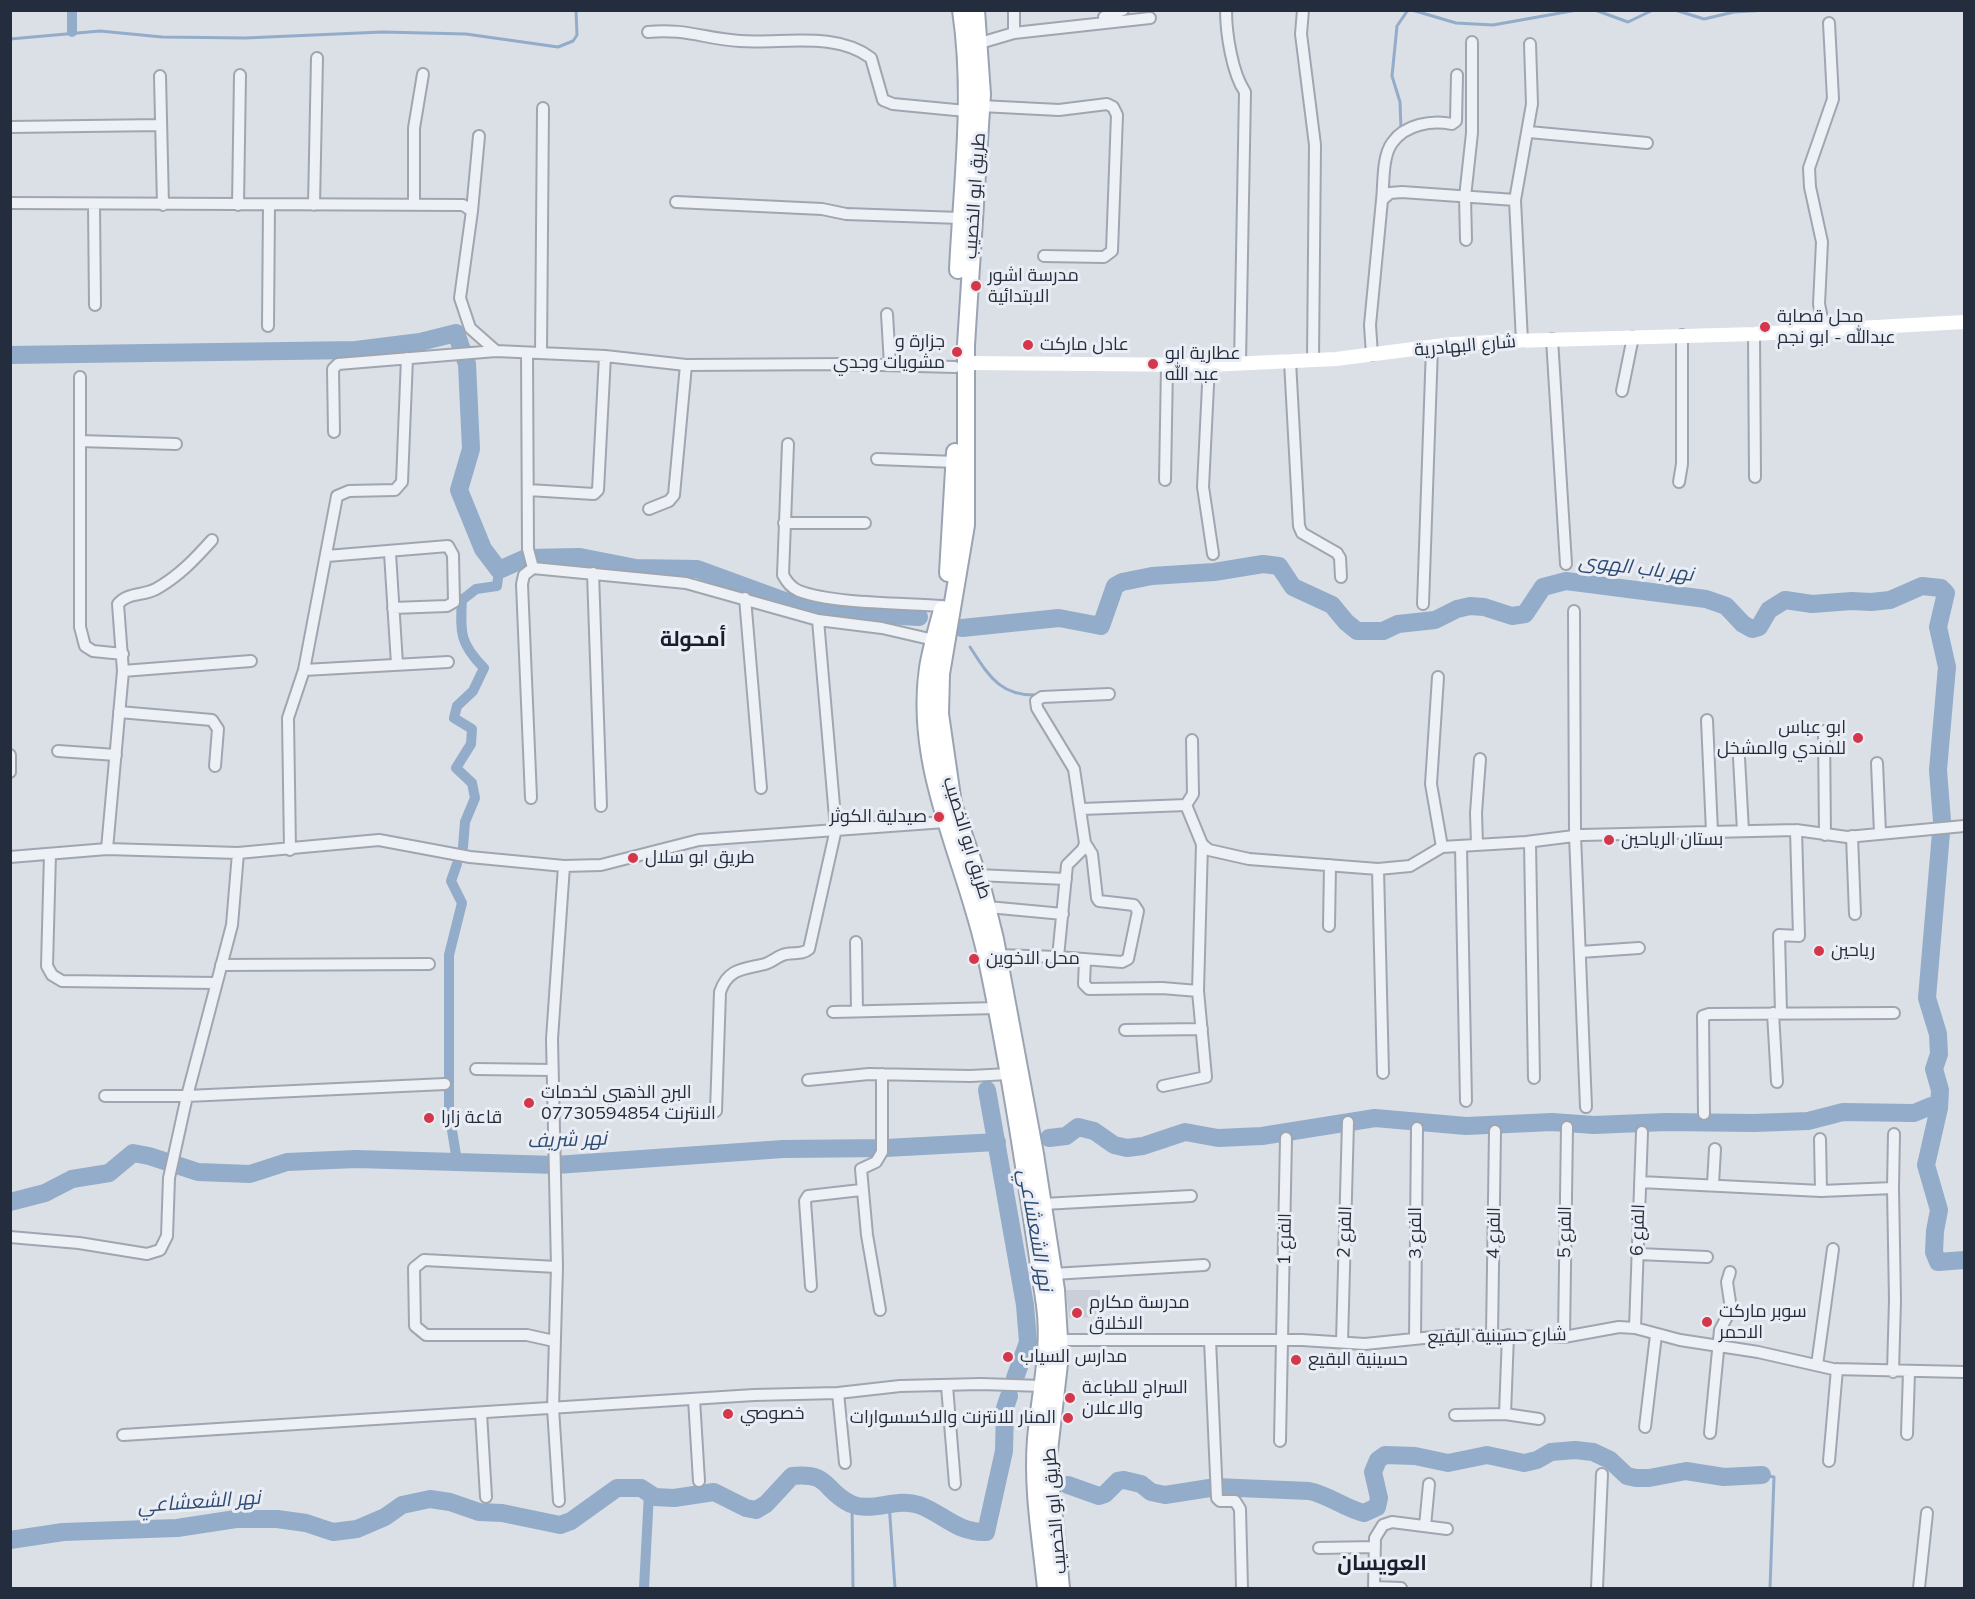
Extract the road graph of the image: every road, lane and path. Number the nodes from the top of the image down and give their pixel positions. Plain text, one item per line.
1 (961, 10) edge
2 (976, 10) edge
3 (1014, 10) edge
4 (1123, 10) edge
5 (1226, 10) edge
6 (1303, 10) edge
7 (1150, 18) dead end
8 (1829, 23) dead end
9 (1054, 28) junction
10 (648, 32) dead end
11 (1014, 33) junction
12 (1472, 42) dead end
13 (980, 43) junction
14 (1530, 44) dead end
15 (317, 58) dead end
16 (423, 74) dead end
17 (240, 75) dead end
18 (1457, 75) dead end
19 (160, 76) dead end
20 (543, 108) dead end
21 (974, 109) junction
22 (161, 125) junction
23 (10, 127) edge
24 (973, 132) junction
25 (1529, 132) junction
26 (479, 136) dead end
27 (1647, 143) dead end
28 (1465, 197) junction
29 (1382, 200) junction
30 (1515, 200) junction
31 (676, 202) dead end
32 (10, 203) edge
33 (94, 205) junction
34 (163, 205) junction
35 (238, 205) junction
36 (269, 205) junction
37 (314, 205) junction
38 (414, 205) junction
39 (472, 211) junction
40 (960, 218) junction
41 (1466, 240) dead end
42 (1044, 256) dead end
43 (95, 305) dead end
44 (887, 314) dead end
45 (1965, 322) edge
46 (268, 326) dead end
47 (1824, 328) junction
48 (1754, 334) junction
49 (1682, 335) junction
50 (1633, 337) junction
51 (1552, 339) junction
52 (1522, 341) junction
53 (1432, 347) junction
54 (496, 351) junction
55 (527, 353) junction
56 (541, 353) junction
57 (1372, 355) junction
58 (605, 356) junction
59 (407, 358) junction
60 (1313, 359) junction
61 (1290, 361) junction
62 (1240, 363) junction
63 (686, 365) junction
64 (890, 365) junction
65 (960, 365) junction
66 (1209, 365) junction
67 (1167, 366) junction
68 (80, 377) dead end
69 (1622, 391) dead end
70 (334, 432) dead end
71 (80, 441) junction
72 (176, 444) dead end
73 (788, 444) dead end
74 (877, 459) dead end
75 (956, 462) junction
76 (1755, 477) dead end
77 (1165, 480) dead end
78 (1680, 482) dead end
79 (528, 490) junction
80 (649, 509) dead end
81 (784, 523) junction
82 (864, 523) dead end
83 (212, 540) dead end
84 (390, 553) junction
85 (1213, 554) dead end
86 (327, 556) junction
87 (532, 564) junction
88 (1566, 564) dead end
89 (593, 573) junction
90 (1341, 577) dead end
91 (745, 598) junction
92 (1423, 604) dead end
93 (943, 606) junction
94 (393, 608) junction
95 (1574, 610) dead end
96 (818, 620) junction
97 (934, 640) junction
98 (123, 654) junction
99 (250, 661) dead end
100 (448, 662) dead end
101 (397, 664) junction
102 (304, 670) junction
103 (123, 671) junction
104 (1438, 676) dead end
105 (1109, 694) dead end
106 (119, 712) junction
107 (1707, 720) dead end
108 (1824, 731) dead end
109 (1192, 740) dead end
110 (58, 751) dead end
111 (10, 755) edge
112 (116, 755) junction
113 (1739, 758) dead end
114 (1480, 759) dead end
115 (938, 763) junction
116 (1877, 763) dead end
117 (215, 766) dead end
118 (10, 772) edge
119 (761, 788) dead end
120 (531, 798) dead end
121 (1186, 805) junction
122 (601, 806) dead end
123 (1082, 809) junction
124 (945, 822) junction
125 (1964, 826) edge
126 (836, 829) junction
127 (1796, 830) junction
128 (1743, 831) junction
129 (1712, 832) junction
130 (1880, 833) junction
131 (1575, 836) junction
132 (1825, 836) junction
133 (1852, 836) junction
134 (1530, 842) junction
135 (1085, 843) junction
136 (1202, 844) junction
137 (1477, 845) junction
138 (1461, 847) junction
139 (1442, 848) junction
140 (107, 849) junction
141 (290, 850) junction
142 (238, 853) junction
143 (50, 854) junction
144 (10, 857) edge
145 (1330, 865) junction
146 (564, 866) junction
147 (1378, 869) junction
148 (977, 875) junction
149 (1066, 879) junction
150 (988, 907) junction
151 (1063, 914) junction
152 (1855, 915) dead end
153 (1329, 926) dead end
154 (856, 942) dead end
155 (1639, 948) dead end
156 (1580, 952) junction
157 (998, 955) junction
158 (1058, 957) junction
159 (1086, 959) junction
160 (429, 964) dead end
161 (221, 965) junction
162 (216, 983) junction
163 (1198, 991) junction
164 (997, 1008) junction
165 (857, 1011) junction
166 (833, 1012) dead end
167 (1777, 1013) junction
168 (1894, 1013) dead end
169 (1202, 1029) junction
170 (1125, 1030) dead end
171 (476, 1069) dead end
172 (552, 1070) junction
173 (1383, 1073) dead end
174 (882, 1074) junction
175 (1009, 1074) junction
176 (1534, 1078) dead end
177 (807, 1080) dead end
178 (1777, 1082) dead end
179 (445, 1084) dead end
180 (1164, 1086) dead end
181 (105, 1096) dead end
182 (187, 1096) junction
183 (1466, 1101) dead end
184 (1586, 1107) dead end
185 (716, 1111) dead end
186 (1704, 1114) dead end
187 (1348, 1122) dead end
188 (1567, 1127) dead end
189 (1418, 1128) dead end
190 (1496, 1131) dead end
191 (1642, 1132) dead end
192 (1894, 1134) dead end
193 (1286, 1138) dead end
194 (1820, 1139) dead end
195 (1715, 1149) dead end
196 (1640, 1182) junction
197 (1713, 1184) junction
198 (1893, 1188) junction
199 (861, 1190) junction
200 (1821, 1191) junction
201 (1191, 1196) dead end
202 (1043, 1204) junction
203 (10, 1237) edge
204 (1833, 1249) dead end
205 (1638, 1254) junction
206 (1707, 1257) dead end
207 (1204, 1265) dead end
208 (556, 1267) junction
209 (1730, 1272) dead end
210 (1053, 1274) junction
211 (811, 1286) dead end
212 (880, 1310) dead end
213 (1635, 1328) junction
214 (1491, 1335) junction
215 (1508, 1335) junction
216 (1656, 1335) junction
217 (1564, 1336) junction
218 (1415, 1338) junction
219 (1061, 1340) junction
220 (1210, 1340) junction
221 (1284, 1340) junction
222 (554, 1341) junction
223 (1342, 1342) junction
224 (1720, 1347) junction
225 (1817, 1365) junction
226 (1837, 1369) junction
227 (1893, 1372) junction
228 (1909, 1372) junction
229 (1965, 1372) edge
230 (947, 1386) junction
231 (1043, 1386) junction
232 (838, 1393) junction
233 (694, 1399) junction
234 (553, 1408) junction
235 (482, 1413) junction
236 (1505, 1414) junction
237 (1455, 1415) dead end
238 (1539, 1419) dead end
239 (1645, 1427) dead end
240 (1710, 1433) dead end
241 (1907, 1434) dead end
242 (123, 1435) dead end
243 (1280, 1441) dead end
244 (1829, 1461) dead end
245 (845, 1463) dead end
246 (1602, 1474) dead end
247 (699, 1481) dead end
248 (955, 1484) dead end
249 (1429, 1484) dead end
250 (486, 1497) dead end
251 (559, 1501) dead end
252 (1927, 1513) dead end
253 (1425, 1526) junction
254 (1447, 1529) dead end
255 (1375, 1547) junction
256 (1320, 1548) dead end
257 (1051, 1565) junction
258 (1046, 1588) edge
259 (1061, 1588) edge
260 (1242, 1588) edge
261 (1374, 1588) edge
262 (1401, 1588) edge
263 (1597, 1588) edge
264 (1919, 1588) edge

1 - 21 main road, طريق ابو الخصيب
2 - 13 main road, طريق ابو الخصيب
3 - 11 street
4 - 9 street
5 - 62 street
6 - 60 street
7 - 9 street
8 - 47 street
9 - 11 street
10 - 21 street
11 - 13 street
12 - 28 street
13 - 21 main road, طريق ابو الخصيب
14 - 25 street
15 - 37 street
16 - 38 street
17 - 35 street
18 - 29 street
19 - 22 street
20 - 56 street
21 - 24 main road, طريق ابو الخصيب
21 - 42 street
22 - 23 street
22 - 34 street
24 - 40 main road, طريق ابو الخصيب
24 - 65 main road, طريق ابو الخصيب
25 - 27 street
25 - 30 street
26 - 39 street
28 - 29 street
28 - 30 street
28 - 41 street
29 - 57 street
30 - 52 street
31 - 40 street
32 - 33 street
33 - 34 street
33 - 43 street
34 - 35 street
35 - 36 street
36 - 37 street
36 - 46 street
37 - 38 street
38 - 39 street
39 - 54 street
40 - 65 main road, طريق ابو الخصيب
44 - 64 street
45 - 47 main road, شارع البهادرية
47 - 48 main road, شارع البهادرية
48 - 49 main road, شارع البهادرية
48 - 76 street
49 - 50 main road, شارع البهادرية
49 - 78 street
50 - 51 main road, شارع البهادرية
50 - 69 street
51 - 52 main road, شارع البهادرية
51 - 88 street
52 - 53 main road, شارع البهادرية
53 - 57 main road, شارع البهادرية
53 - 92 street
54 - 55 street
54 - 59 street
55 - 56 street
55 - 79 street
56 - 58 street
57 - 60 main road, شارع البهادرية
58 - 63 street
58 - 79 street
59 - 70 street
59 - 86 street
60 - 61 main road, شارع البهادرية
61 - 62 main road, شارع البهادرية
61 - 90 street
62 - 66 main road, شارع البهادرية
63 - 64 street
63 - 80 street
64 - 65 street
65 - 67 main road, شارع البهادرية
65 - 75 main road, طريق ابو الخصيب
65 - 115 main road, طريق ابو الخصيب
66 - 67 main road, شارع البهادرية
66 - 85 street
67 - 77 street
68 - 71 street
71 - 72 street
71 - 98 street
73 - 81 street
74 - 75 street
75 - 93 main road, طريق ابو الخصيب
79 - 87 street
81 - 82 street
81 - 93 street
83 - 98 street
84 - 86 street
84 - 94 street
84 - 94 street
86 - 102 street
87 - 89 street
87 - 120 street
89 - 91 street
89 - 122 street
91 - 96 street
91 - 119 street
93 - 97 main road, طريق ابو الخصيب
94 - 101 street
95 - 131 street
96 - 97 street
96 - 126 street
97 - 115 main road, طريق ابو الخصيب
98 - 103 street
99 - 103 street
100 - 101 street
101 - 102 street
102 - 141 street
103 - 106 street
104 - 139 street
105 - 123 street
106 - 112 street
106 - 117 street
107 - 129 street
108 - 132 street
109 - 121 street
110 - 112 street
111 - 118 street
112 - 140 street
113 - 128 street
114 - 137 street
115 - 124 main road, طريق ابو الخصيب
115 - 148 main road, طريق ابو الخصيب
116 - 130 street
121 - 123 street
121 - 136 street
123 - 135 street
124 - 126 street
124 - 164 main road, طريق ابو الخصيب
125 - 130 street
126 - 146 street
126 - 185 street
127 - 128 street
127 - 132 street
127 - 167 street
128 - 129 street
129 - 131 street
130 - 133 street
131 - 134 street
131 - 156 street
132 - 133 street
133 - 152 street
134 - 137 street
134 - 176 street
135 - 149 street
135 - 159 street
136 - 145 street
136 - 163 street
137 - 138 street
138 - 139 street
138 - 183 street
139 - 147 street
140 - 142 street
140 - 143 street
141 - 142 street
141 - 146 street
142 - 161 street
143 - 144 street
143 - 162 street
145 - 147 street
145 - 153 street
146 - 172 street
147 - 173 street
148 - 149 street
148 - 150 main road, طريق ابو الخصيب
149 - 151 street
150 - 151 street
150 - 157 main road, طريق ابو الخصيب
151 - 158 street
154 - 165 street
155 - 156 street
156 - 184 street
157 - 158 street
157 - 202 main road, طريق ابو الخصيب
158 - 159 street
159 - 163 street
160 - 161 street
161 - 162 street
162 - 182 street
163 - 169 street
164 - 165 street
164 - 175 main road, طريق ابو الخصيب
165 - 166 street
167 - 168 street
167 - 178 street
167 - 186 street
169 - 170 street
169 - 180 street
171 - 172 street
172 - 208 street
174 - 175 street
174 - 177 street
174 - 199 street
175 - 231 main road, طريق ابو الخصيب
179 - 182 street
181 - 182 street
182 - 203 street
187 - 223 street, الفرع 2
188 - 217 street, الفرع 5
189 - 218 street, الفرع 3
190 - 214 street, الفرع 4
191 - 196 street, الفرع 6
192 - 198 street
193 - 221 street, الفرع 1
194 - 200 street
195 - 197 street
196 - 197 street
196 - 205 street, الفرع 6
197 - 200 street
198 - 200 street
198 - 227 street
199 - 211 street
199 - 212 street
201 - 202 street
202 - 210 main road, طريق ابو الخصيب
204 - 225 street
205 - 206 street
205 - 213 street, الفرع 6
207 - 210 street
208 - 222 street
208 - 222 street
209 - 224 street
210 - 219 main road, طريق ابو الخصيب
213 - 216 street, شارع حسينية البقيع
213 - 217 street, شارع حسينية البقيع
214 - 215 street, شارع حسينية البقيع
214 - 218 street, شارع حسينية البقيع
215 - 217 street, شارع حسينية البقيع
215 - 236 street
216 - 224 street, شارع حسينية البقيع
216 - 239 street
218 - 223 street, شارع حسينية البقيع
219 - 220 street, شارع حسينية البقيع
219 - 257 main road, طريق ابو الخصيب
220 - 221 street, شارع حسينية البقيع
220 - 260 street
221 - 223 street, شارع حسينية البقيع
221 - 243 street, الفرع 1
222 - 234 street
224 - 225 street, شارع حسينية البقيع
224 - 240 street
225 - 226 street, شارع حسينية البقيع
226 - 227 street, شارع حسينية البقيع
226 - 244 street
227 - 228 street, شارع حسينية البقيع
228 - 229 street, شارع حسينية البقيع
228 - 241 street
230 - 231 street
230 - 232 street
230 - 248 street
231 - 257 main road, طريق ابو الخصيب
232 - 233 street
232 - 245 street
233 - 234 street
233 - 247 street
234 - 235 street
234 - 251 street
235 - 242 street
235 - 250 street
236 - 237 street
236 - 238 street
246 - 263 street
249 - 253 street
252 - 264 street
253 - 254 street
253 - 255 street
255 - 256 street
255 - 261 street
257 - 258 main road, طريق ابو الخصيب
257 - 259 main road, طريق ابو الخصيب
261 - 262 street

